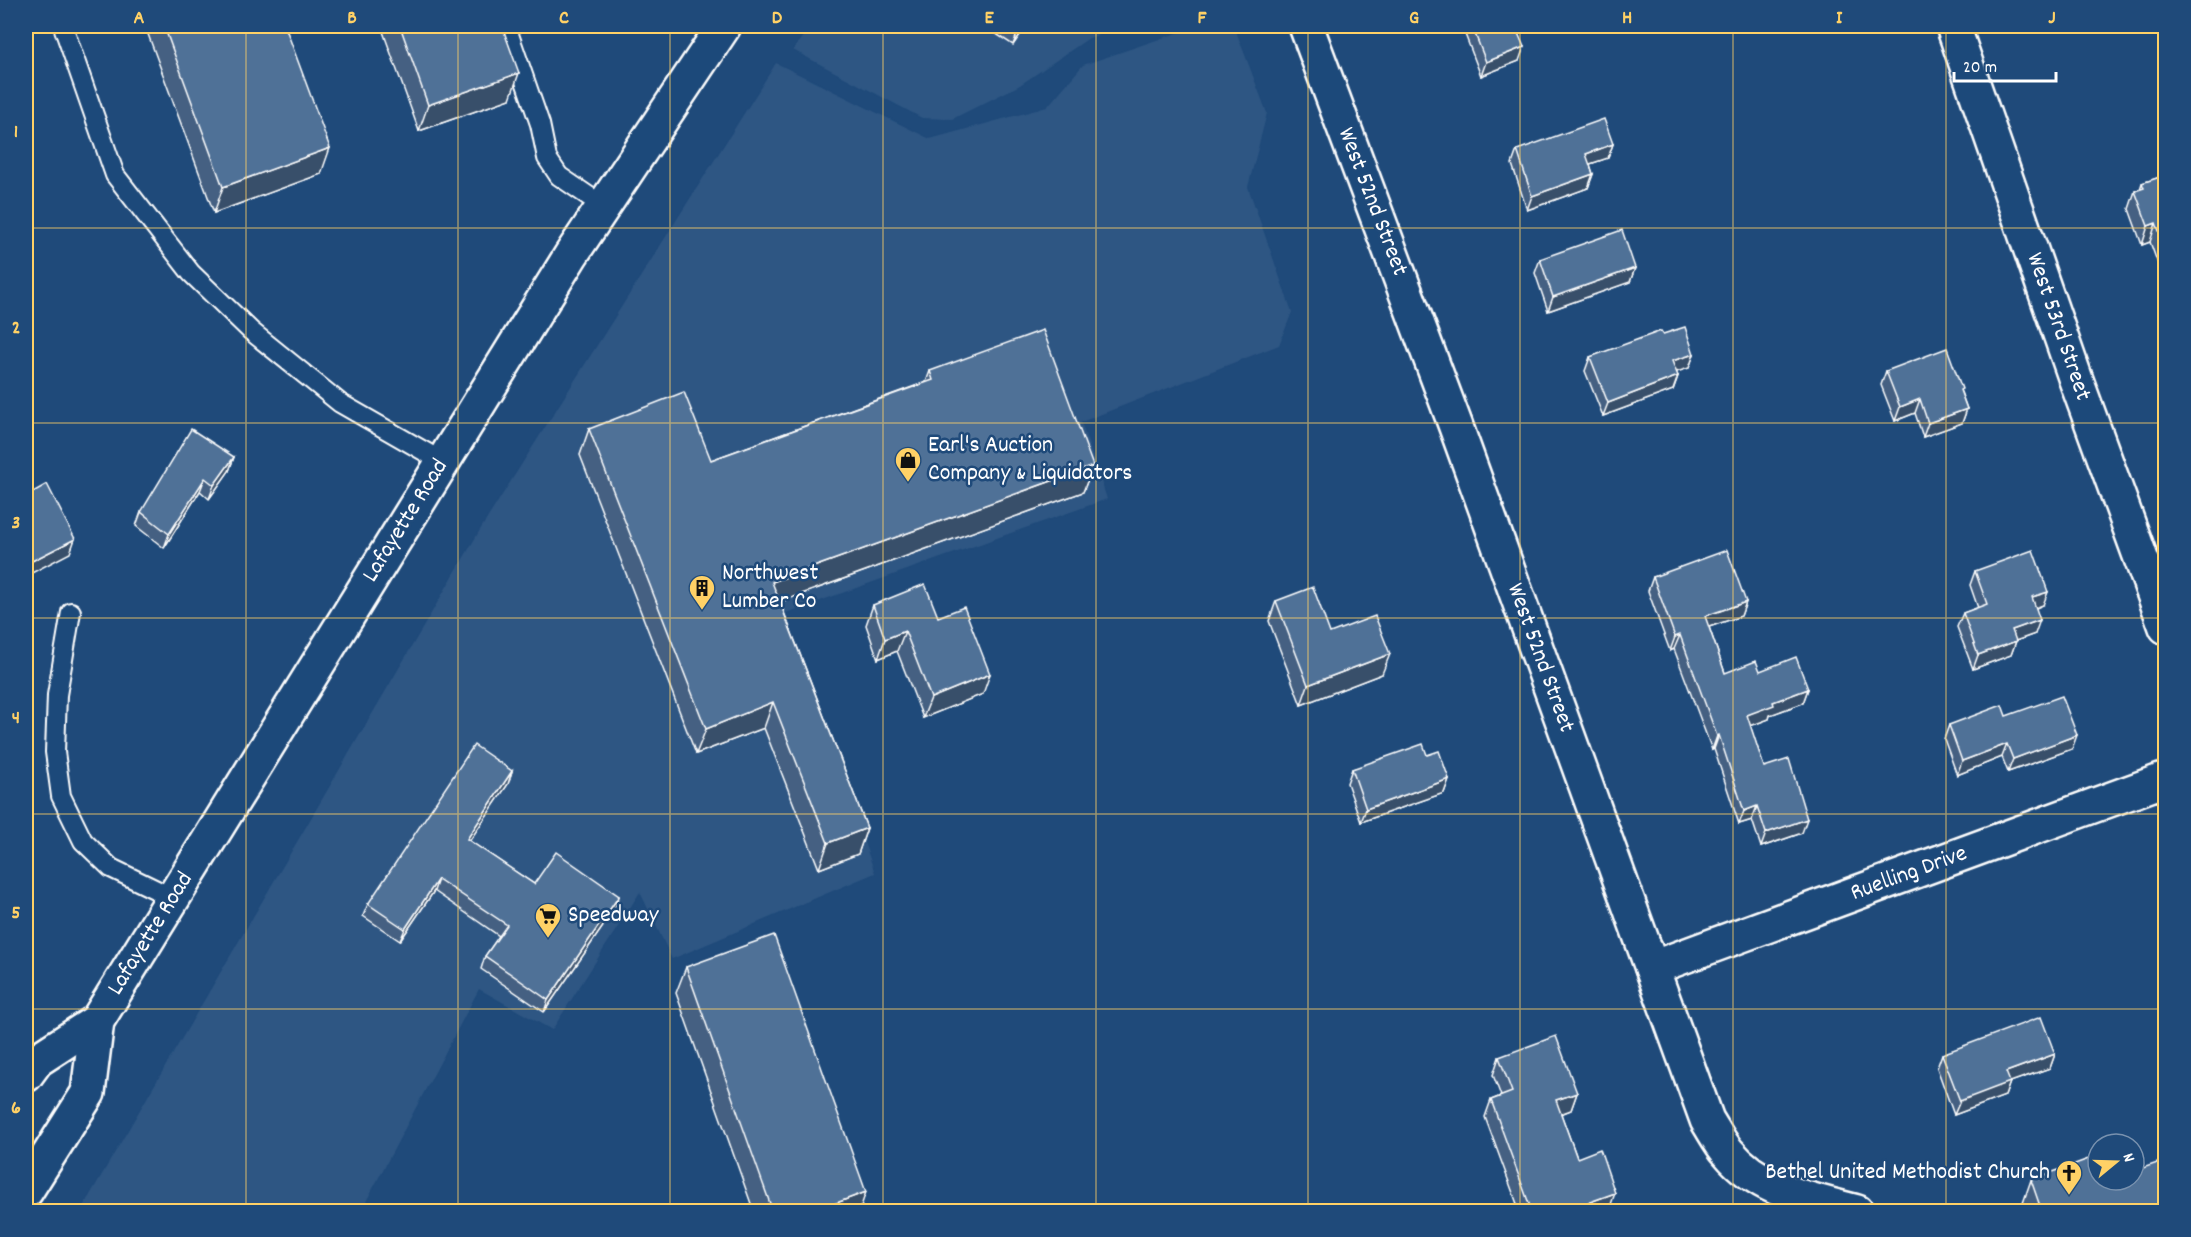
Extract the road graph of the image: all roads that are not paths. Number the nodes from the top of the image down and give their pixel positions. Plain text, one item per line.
1 (63, 26) edge
2 (506, 26) edge
3 (724, 26) edge
4 (1306, 26) edge
5 (1953, 26) edge
6 (603, 206) junction
7 (443, 462) junction
8 (71, 612) dead end
9 (2166, 627) edge
10 (2166, 779) edge
11 (173, 898) junction
12 (1652, 968) junction
13 (97, 1021) junction
14 (29, 1062) edge
15 (26, 1191) edge
16 (1857, 1212) edge

1 - 7 lane
2 - 6 lane
3 - 6 street, Lafayette Road
4 - 12 street, West 52nd Street
5 - 9 street, West 53rd Street
6 - 7 street, Lafayette Road
7 - 11 street, Lafayette Road
8 - 11 lane
10 - 12 street, Ruelling Drive
11 - 13 street, Lafayette Road
12 - 16 street, West 52nd Street
13 - 14 street, Lafayette Road
13 - 15 street, Lafayette Road

